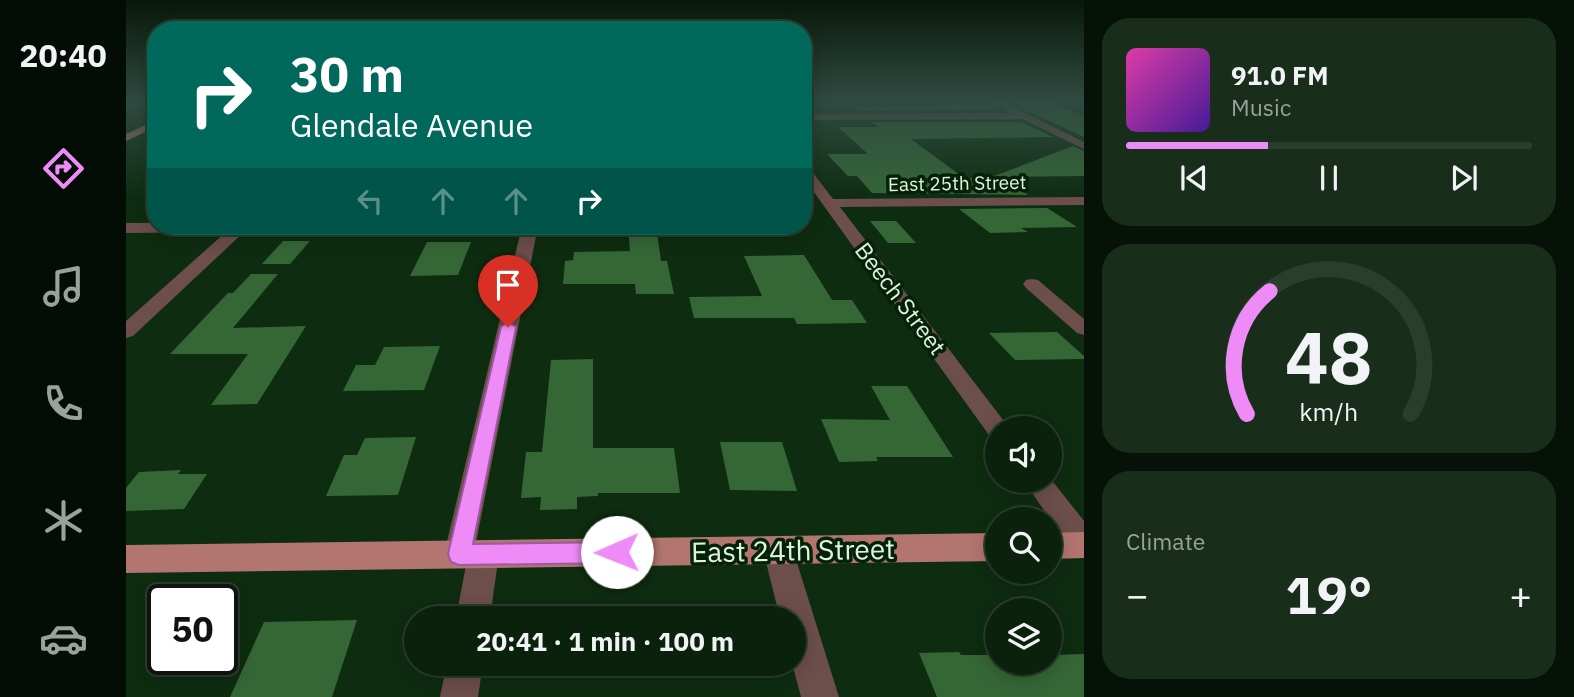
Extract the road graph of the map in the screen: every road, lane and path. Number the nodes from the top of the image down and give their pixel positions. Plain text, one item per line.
1 (1059, 134) edge
2 (1084, 146) edge
3 (817, 193) edge
4 (1084, 201) edge
5 (126, 228) edge
6 (147, 228) edge
7 (230, 235) edge
8 (528, 235) edge
9 (1032, 284) dead end
10 (1084, 329) edge
11 (126, 332) edge
12 (988, 416) edge
13 (1046, 493) edge
14 (1084, 545) edge
15 (1062, 546) edge
16 (985, 547) edge
17 (778, 550) junction
18 (472, 554) junction
19 (126, 559) edge
20 (473, 606) edge
21 (463, 676) edge
22 (459, 697) edge
23 (820, 697) edge

1 - 2 street
3 - 4 street, East 25th Street
3 - 12 street, Beech Street
5 - 6 street
7 - 11 street
8 - 18 street
9 - 10 street
13 - 14 street
14 - 15 main road
16 - 17 main road, East 24th Street
17 - 18 main road, East 24th Street
17 - 23 street
18 - 19 main road, East 24th Street
18 - 20 street
21 - 22 street

